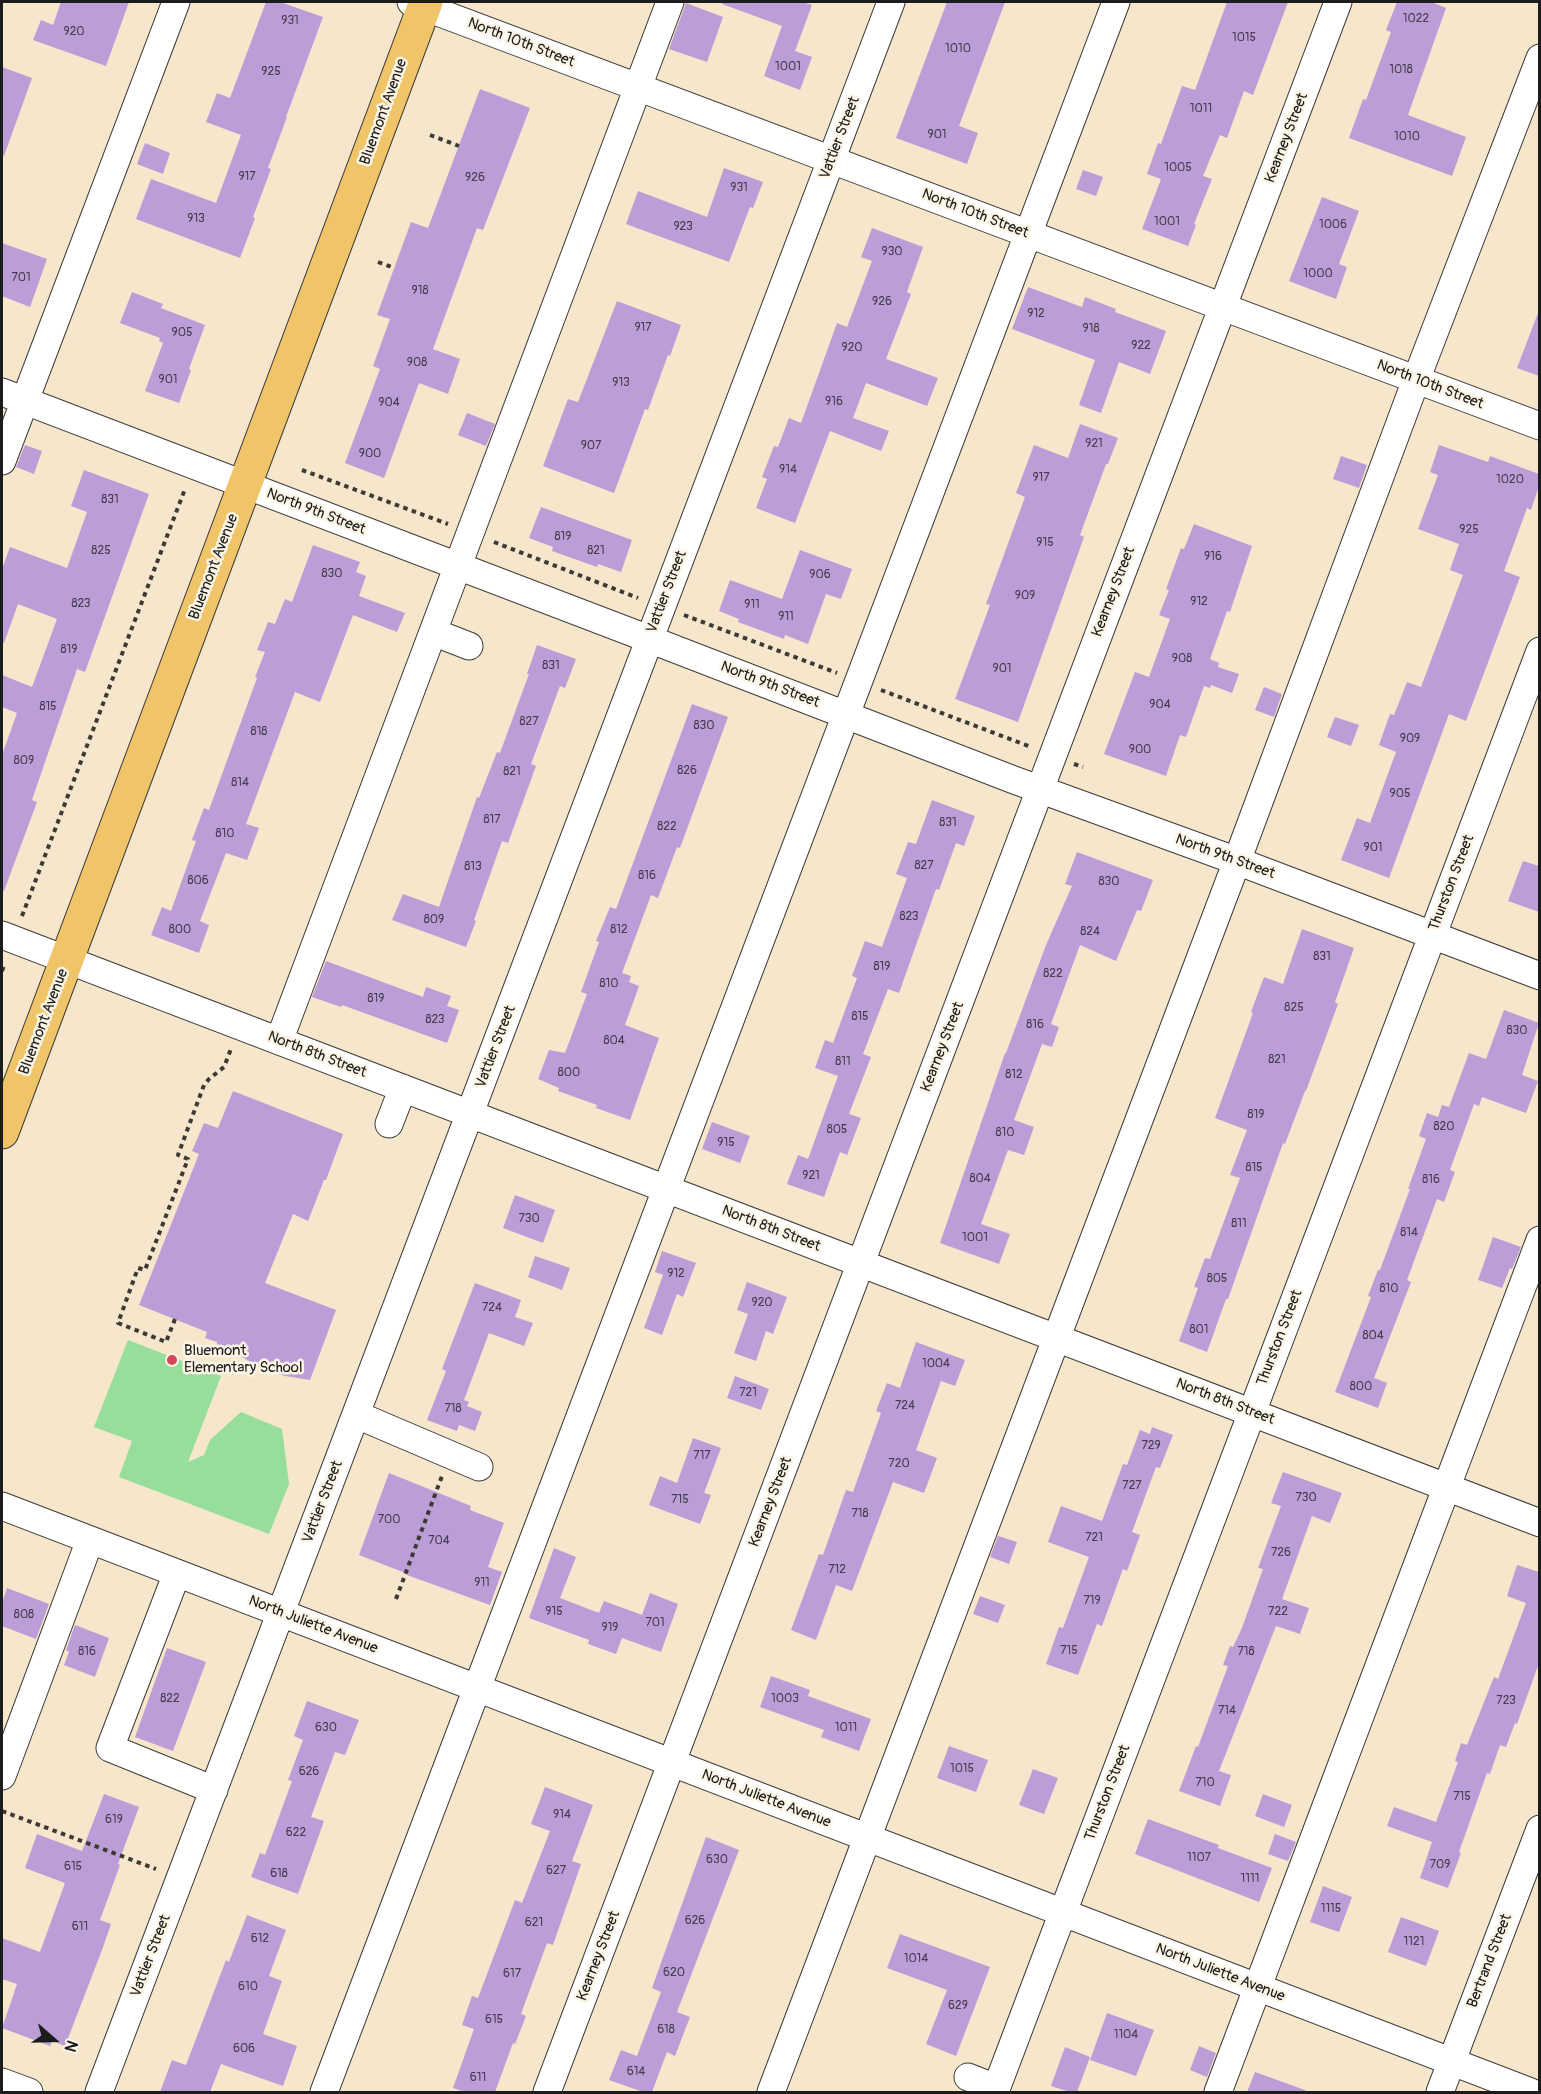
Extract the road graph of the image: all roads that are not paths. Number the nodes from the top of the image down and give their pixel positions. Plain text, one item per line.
1 (176, 2) edge
2 (670, 2) edge
3 (891, 2) edge
4 (1116, 2) edge
5 (1338, 2) edge
6 (420, 3) edge
7 (1539, 58) edge
8 (638, 87) junction
9 (831, 160) junction
10 (1029, 234) junction
11 (1223, 307) junction
12 (1416, 380) junction
13 (13, 397) edge
14 (1539, 426) edge
15 (2, 461) edge
16 (245, 485) junction
17 (458, 566) junction
18 (433, 632) junction
19 (650, 639) junction
20 (469, 646) dead end
21 (1539, 651) edge
22 (846, 715) junction
23 (1040, 790) junction
24 (1237, 861) junction
25 (1432, 936) junction
26 (8, 937) edge
27 (68, 960) junction
28 (1539, 976) edge
29 (279, 1041) junction
30 (403, 1088) junction
31 (471, 1114) junction
32 (389, 1124) dead end
33 (2, 1132) edge
34 (666, 1189) junction
35 (1539, 1240) edge
36 (862, 1263) junction
37 (1056, 1338) junction
38 (1252, 1413) junction
39 (357, 1415) junction
40 (480, 1467) dead end
41 (1446, 1487) junction
42 (2, 1506) edge
43 (1539, 1523) edge
44 (90, 1540) junction
45 (177, 1573) junction
46 (281, 1613) junction
47 (477, 1688) junction
48 (672, 1763) junction
49 (2, 1776) edge
50 (214, 1790) junction
51 (1539, 1829) edge
52 (867, 1838) junction
53 (1063, 1913) junction
54 (1257, 1988) junction
55 (1452, 2062) junction
56 (968, 2077) dead end
57 (2, 2082) edge
58 (995, 2090) edge
59 (29, 2092) edge
60 (99, 2092) edge
61 (324, 2092) edge
62 (547, 2092) edge
63 (771, 2092) edge
64 (1218, 2092) edge
65 (1440, 2092) edge
66 (1531, 2092) edge

1 - 13 street
2 - 8 street
3 - 9 street, Vattier Street
4 - 10 street
5 - 11 street, Kearney Street
6 - 8 street, North 10th Street
6 - 16 main road, Bluemont Avenue
7 - 12 street
8 - 9 street, North 10th Street
8 - 17 street
9 - 10 street, North 10th Street
9 - 19 street, Vattier Street
10 - 11 street, North 10th Street
10 - 22 street
11 - 12 street, North 10th Street
11 - 23 street, Kearney Street
12 - 14 street, North 10th Street
12 - 24 street
13 - 15 street
13 - 16 street, North 9th Street
16 - 17 street, North 9th Street
16 - 27 main road, Bluemont Avenue
17 - 18 street
17 - 19 street, North 9th Street
18 - 20 street
18 - 29 street
19 - 22 street, North 9th Street
19 - 31 street, Vattier Street
21 - 25 street, Thurston Street
22 - 23 street, North 9th Street
22 - 34 street
23 - 24 street, North 9th Street
23 - 36 street, Kearney Street
24 - 25 street, North 9th Street
24 - 37 street
25 - 28 street, North 9th Street
25 - 38 street, Thurston Street
26 - 27 street, North 8th Street
27 - 29 street, North 8th Street
27 - 33 main road, Bluemont Avenue
29 - 30 street, North 8th Street
30 - 31 street, North 8th Street
30 - 32 street
31 - 34 street, North 8th Street
31 - 39 street, Vattier Street
34 - 36 street, North 8th Street
34 - 47 street
35 - 41 street
36 - 37 street, North 8th Street
36 - 48 street, Kearney Street
37 - 38 street, North 8th Street
37 - 52 street
38 - 41 street, North 8th Street
38 - 53 street, Thurston Street
39 - 40 street
39 - 46 street, Vattier Street
41 - 43 street, North 8th Street
41 - 54 street
42 - 44 street, North Juliette Avenue
44 - 45 street, North Juliette Avenue
44 - 49 street
45 - 46 street, North Juliette Avenue
45 - 50 street
46 - 47 street, North Juliette Avenue
46 - 50 street, Vattier Street
47 - 48 street, North Juliette Avenue
47 - 61 street
48 - 52 street, North Juliette Avenue
48 - 62 street, Kearney Street
50 - 60 street, Vattier Street
51 - 55 street, Bertrand Street
52 - 53 street, North Juliette Avenue
52 - 63 street
53 - 54 street, North Juliette Avenue
53 - 58 street, Thurston Street
54 - 55 street, North Juliette Avenue
54 - 64 street
55 - 65 street, Bertrand Street
55 - 66 street, North Juliette Avenue
56 - 58 street
57 - 59 street

